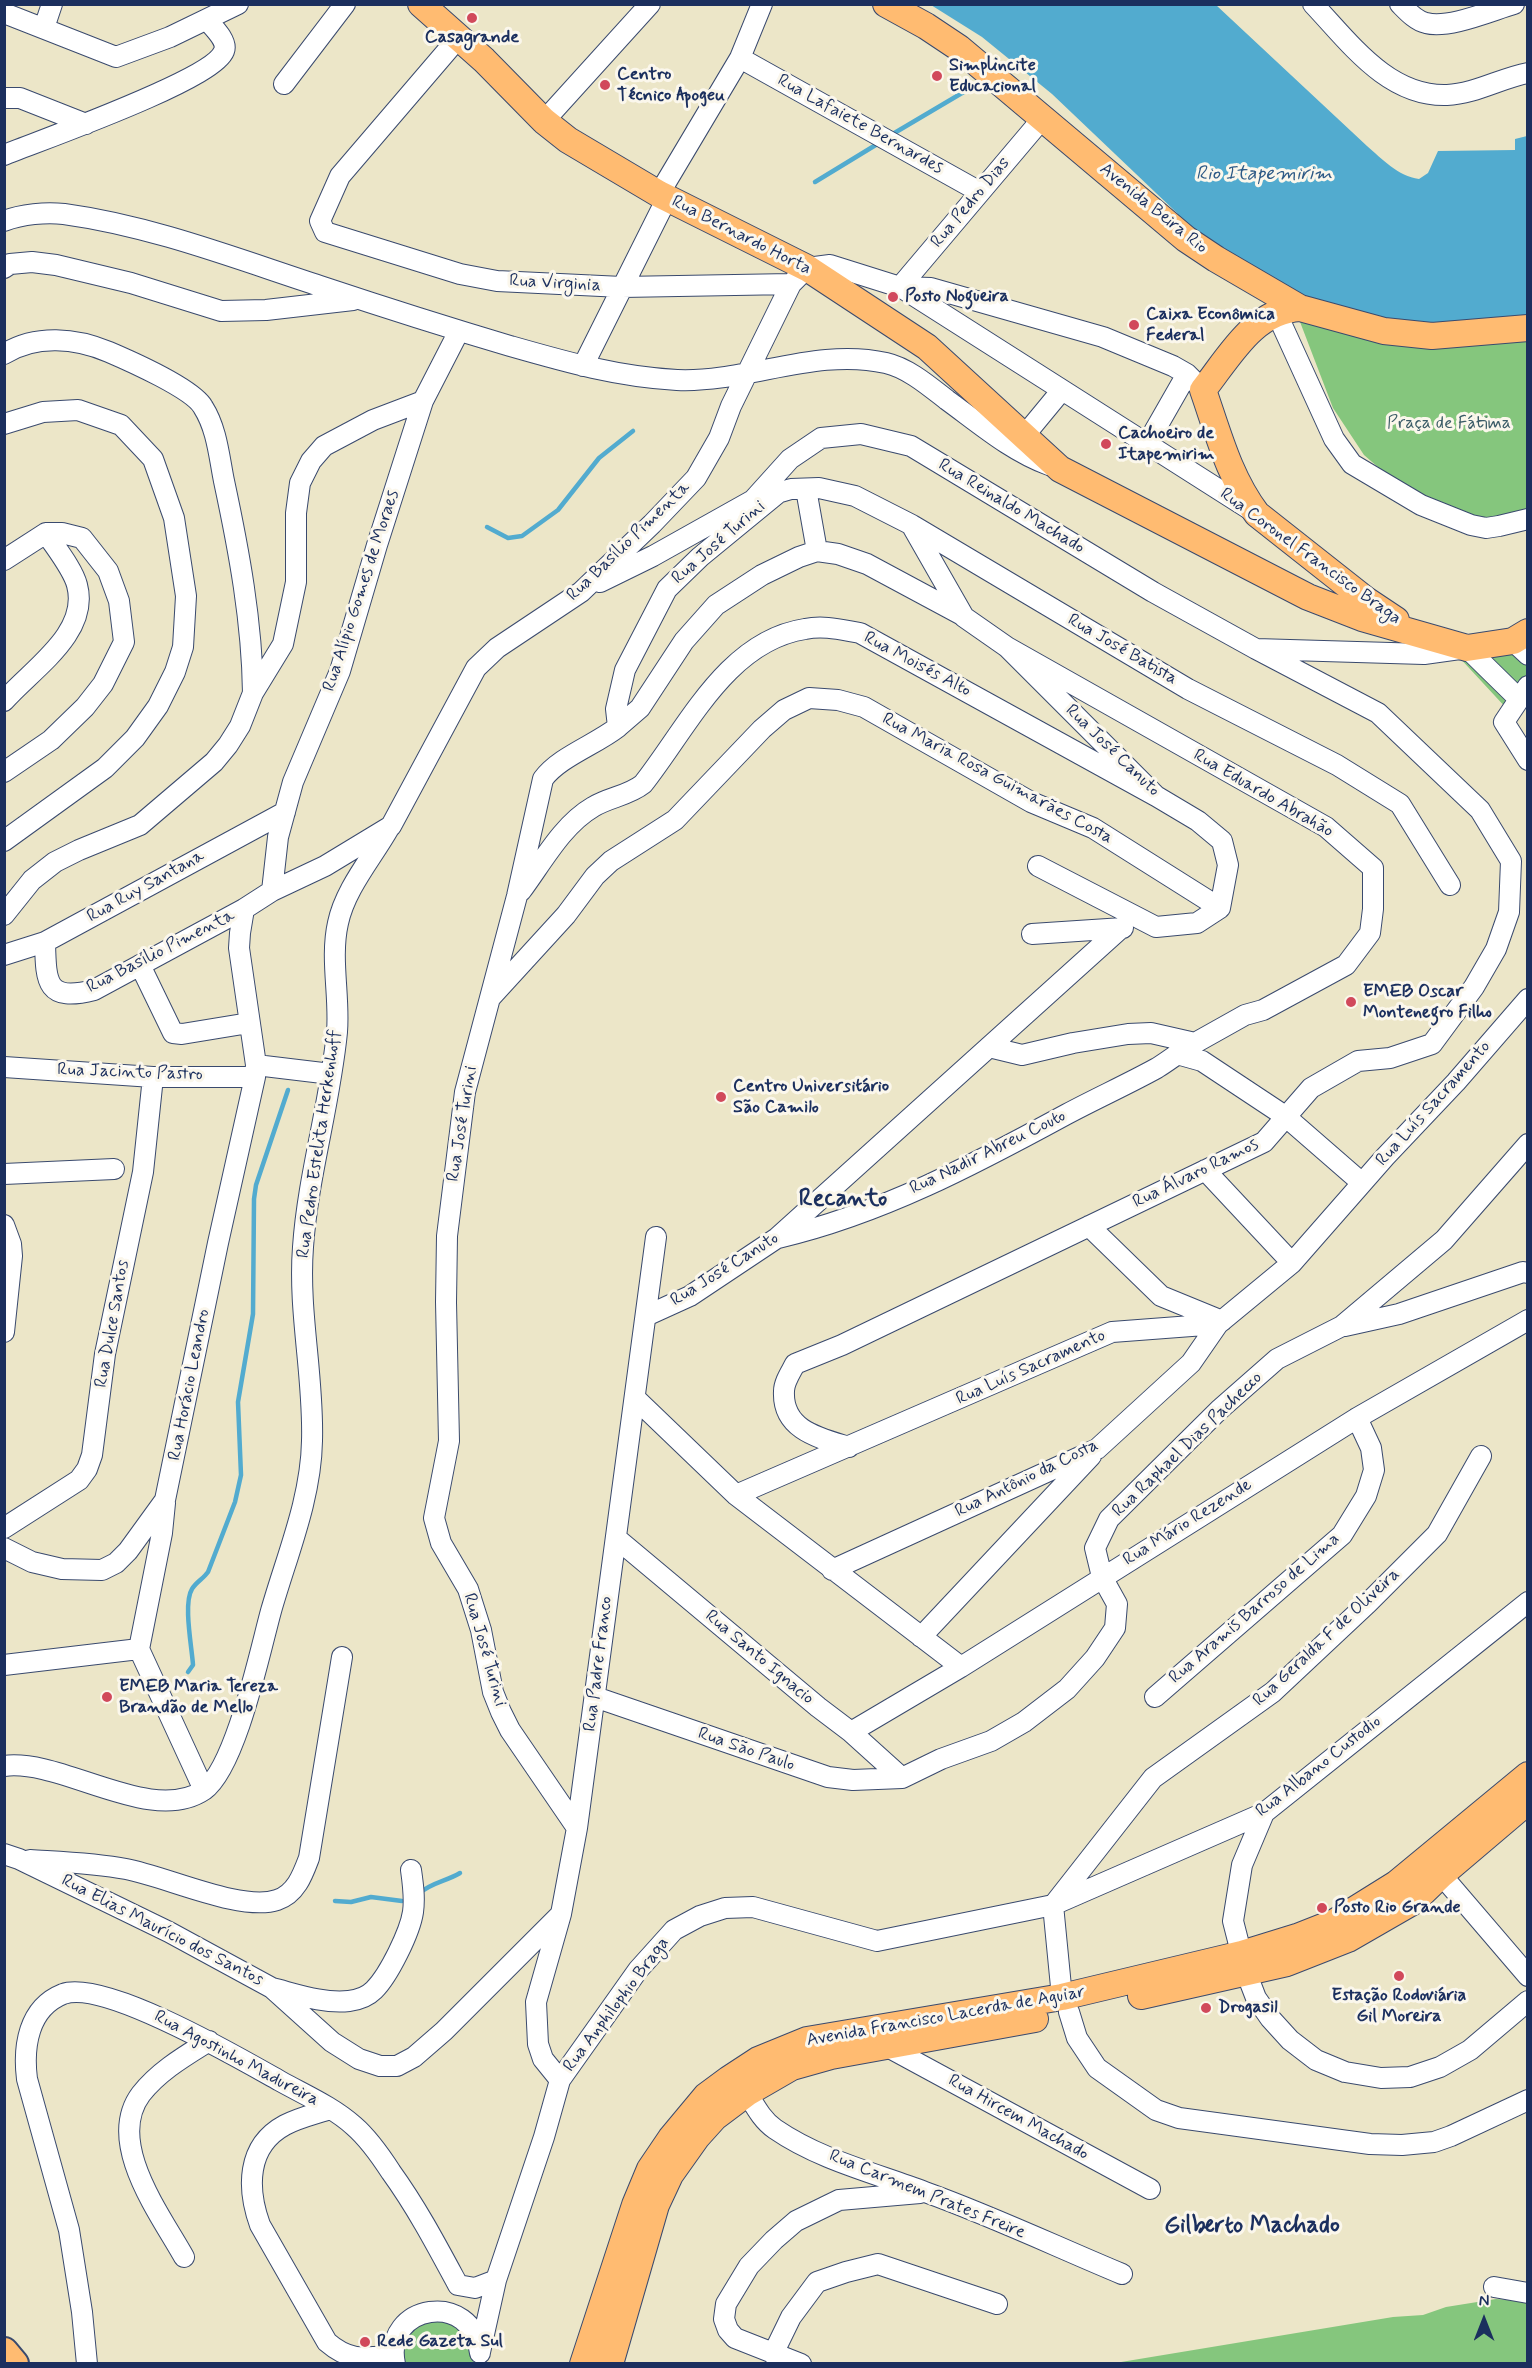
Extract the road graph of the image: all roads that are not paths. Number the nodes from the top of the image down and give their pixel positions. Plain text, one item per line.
1 (52, 4) edge
2 (238, 4) edge
3 (345, 4) edge
4 (421, 4) edge
5 (650, 4) edge
6 (762, 4) edge
7 (886, 4) edge
8 (1313, 4) edge
9 (1400, 4) edge
10 (1514, 4) edge
11 (4, 13) edge
12 (207, 20) junction
13 (44, 28) junction
14 (459, 37) junction
15 (740, 58) junction
16 (1527, 73) edge
17 (284, 84) dead end
18 (4, 98) edge
19 (1042, 119) junction
20 (544, 121) junction
21 (86, 124) junction
22 (4, 155) edge
23 (980, 192) junction
24 (663, 196) junction
25 (4, 221) edge
26 (7, 266) edge
27 (799, 276) junction
28 (622, 287) junction
29 (900, 287) junction
30 (359, 300) junction
31 (1288, 310) junction
32 (1527, 328) edge
33 (459, 331) junction
34 (4, 354) edge
35 (583, 366) junction
36 (747, 374) junction
37 (1195, 382) junction
38 (1062, 390) junction
39 (423, 401) junction
40 (4, 424) edge
41 (1024, 436) junction
42 (1147, 444) junction
43 (1060, 469) junction
44 (806, 489) junction
45 (778, 493) junction
46 (753, 500) junction
47 (1257, 514) junction
48 (1527, 519) edge
49 (912, 525) junction
50 (46, 533) junction
51 (817, 551) junction
52 (4, 560) edge
53 (581, 592) junction
54 (964, 617) junction
55 (1416, 633) junction
56 (1522, 643) edge
57 (1007, 648) junction
58 (1467, 648) junction
59 (1256, 649) junction
60 (253, 693) junction
61 (1523, 693) edge
62 (4, 700) edge
63 (618, 727) junction
64 (1527, 760) edge
65 (4, 772) edge
66 (1156, 796) junction
67 (285, 812) junction
68 (391, 826) junction
69 (4, 841) edge
70 (1038, 866) dead end
71 (1450, 885) dead end
72 (272, 891) junction
73 (517, 896) junction
74 (1220, 908) junction
75 (244, 909) junction
76 (4, 915) edge
77 (1156, 927) junction
78 (1121, 928) junction
79 (1032, 934) dead end
80 (45, 942) junction
81 (4, 956) edge
82 (140, 965) junction
83 (1527, 999) edge
84 (488, 1001) junction
85 (249, 1023) junction
86 (1195, 1043) junction
87 (989, 1047) junction
88 (1176, 1054) junction
89 (4, 1067) edge
90 (255, 1071) junction
91 (331, 1074) junction
92 (153, 1077) junction
93 (1285, 1116) junction
94 (1527, 1144) edge
95 (114, 1169) dead end
96 (1205, 1170) junction
97 (4, 1174) edge
98 (1362, 1183) junction
99 (4, 1225) edge
100 (1089, 1226) junction
101 (656, 1238) dead end
102 (777, 1238) junction
103 (1292, 1263) junction
104 (1527, 1273) edge
105 (646, 1316) junction
106 (1527, 1320) edge
107 (1220, 1322) junction
108 (1342, 1326) junction
109 (4, 1332) edge
110 (636, 1400) junction
111 (1357, 1418) junction
112 (849, 1447) junction
113 (1096, 1449) junction
114 (1481, 1456) dead end
115 (736, 1495) junction
116 (165, 1500) junction
117 (4, 1528) edge
118 (616, 1538) junction
119 (4, 1548) edge
120 (832, 1570) junction
121 (1102, 1577) junction
122 (1527, 1602) edge
123 (921, 1637) junction
124 (139, 1649) junction
125 (342, 1657) dead end
126 (4, 1665) edge
127 (961, 1667) junction
128 (594, 1697) junction
129 (1155, 1697) dead end
130 (851, 1732) junction
131 (4, 1766) edge
132 (1527, 1775) edge
133 (902, 1779) junction
134 (204, 1790) junction
135 (1527, 1801) edge
136 (1264, 1813) junction
137 (577, 1828) junction
138 (12, 1856) edge
139 (1434, 1866) junction
140 (411, 1870) dead end
141 (1053, 1905) junction
142 (561, 1914) junction
143 (1244, 1963) junction
144 (1527, 1976) edge
145 (272, 1988) junction
146 (1527, 2001) edge
147 (1066, 2005) junction
148 (209, 2041) junction
149 (886, 2046) junction
150 (560, 2080) junction
151 (747, 2093) junction
152 (1527, 2100) edge
153 (330, 2109) junction
154 (1150, 2189) dead end
155 (926, 2192) junction
156 (184, 2257) dead end
157 (1122, 2274) dead end
158 (496, 2280) junction
159 (458, 2285) junction
160 (1494, 2287) dead end
161 (1527, 2293) edge
162 (997, 2304) dead end
163 (474, 2331) junction
164 (4, 2352) edge
165 (773, 2354) junction
166 (479, 2358) edge
167 (394, 2359) edge
168 (801, 2363) edge
169 (14, 2364) edge
170 (87, 2364) edge
171 (583, 2364) edge
172 (610, 2364) edge

1 - 13 street
2 - 12 street
3 - 17 street
4 - 14 main road, Rua Bernardo Horta
5 - 20 street
6 - 15 street
7 - 19 main road, Avenida Beira Rio
8 - 16 street
9 - 10 street
11 - 13 street
12 - 13 street
12 - 21 street
14 - 20 main road, Rua Bernardo Horta
14 - 28 street, Rua Virginia
15 - 23 street, Rua Lafaiete Bernardes
15 - 24 street
18 - 21 street
19 - 23 street, Rua Pedro Dias
19 - 31 main road, Avenida Beira Rio
20 - 24 main road, Rua Bernardo Horta
21 - 22 street
23 - 29 street, Rua Pedro Dias
24 - 27 main road, Rua Bernardo Horta
24 - 28 street
25 - 30 street
26 - 30 street
27 - 28 street, Rua Virginia
27 - 29 street, Rua Virginia
27 - 36 street, Rua Basílio Pimenta
27 - 41 main road, Rua Bernardo Horta
28 - 35 street
29 - 37 street
29 - 38 street, Rua Coronel Francisco Braga
30 - 33 street
31 - 32 main road, Avenida Beira Rio
31 - 37 main road
31 - 48 street
33 - 35 street
33 - 39 street, Rua Alípio Gomes de Moraes
34 - 60 street
35 - 36 street
36 - 43 street
36 - 53 street, Rua Basílio Pimenta
37 - 42 street
37 - 47 main road
38 - 41 street
38 - 42 street, Rua Coronel Francisco Braga
39 - 60 street
39 - 67 street, Rua Alípio Gomes de Moraes
40 - 69 street
41 - 43 main road, Rua Bernardo Horta
42 - 47 street, Rua Coronel Francisco Braga
43 - 55 main road, Rua Bernardo Horta
44 - 45 street, Rua José Batista
44 - 49 street, Rua José Batista
44 - 51 street
45 - 46 street, Rua José Batista
45 - 63 street, Rua José Turini
46 - 53 street, Rua Reinaldo Machado
46 - 59 street, Rua Reinaldo Machado
47 - 55 main road, Rua Coronel Francisco Braga
49 - 54 street, Rua José Canuto
49 - 71 street, Rua José Batista
50 - 52 street
50 - 62 street
50 - 65 street
51 - 54 street
51 - 63 street
53 - 68 street, Rua Basílio Pimenta
54 - 57 street, Rua José Canuto
55 - 58 main road, Rua Bernardo Horta
56 - 58 main road
57 - 66 street, Rua José Canuto
57 - 86 street, Rua Eduardo Abrahão
58 - 59 street, Rua Reinaldo Machado
58 - 61 street
59 - 93 street, Rua Álvaro Ramos
60 - 76 street
61 - 64 street
63 - 73 street, Rua José Turini
66 - 73 street, Rua Moisés Alto
66 - 74 street, Rua José Canuto
67 - 72 street, Rua Alípio Gomes de Moraes
67 - 80 street, Rua Ruy Santana
68 - 72 street, Rua Basílio Pimenta
68 - 91 street, Rua Pedro Estelita Herkenhoff
70 - 77 street
72 - 75 street, Rua Basílio Pimenta
73 - 84 street, Rua José Turini
74 - 77 street
74 - 84 street, Rua Maria Rosa Guimarães Costa
75 - 82 street, Rua Basílio Pimenta
75 - 85 street, Rua Basílio Pimenta
77 - 78 street
78 - 79 street
78 - 87 street, Rua José Canuto
80 - 81 street, Rua Ruy Santana
80 - 82 street, Rua Basílio Pimenta
82 - 85 street
83 - 98 street, Rua Luís Sacramento
84 - 137 street, Rua José Turini
85 - 90 street, Rua Basílio Pimenta
86 - 87 street
86 - 88 street
87 - 102 street, Rua José Canuto
88 - 93 street
88 - 102 street, Rua Nadir Abreu Couto
89 - 92 street, Rua Jacinto Pastro
90 - 91 street, Rua Jacinto Pastro
90 - 92 street, Rua Jacinto Pastro
90 - 116 street, Rua Horácio Leandro
91 - 134 street, Rua Pedro Estelita Herkenhoff
92 - 117 street, Rua Dulce Santos
93 - 96 street, Rua Álvaro Ramos
93 - 98 street
94 - 108 street, Rua Raphael Dias Pachecco
95 - 97 street
96 - 100 street, Rua Álvaro Ramos
96 - 103 street
98 - 103 street, Rua Luís Sacramento
99 - 109 street
100 - 107 street
100 - 112 street, Rua Álvaro Ramos
101 - 105 street, Rua Padre Franco
102 - 105 street, Rua José Canuto
103 - 107 street, Rua Luís Sacramento
104 - 108 street
105 - 110 street, Rua Padre Franco
106 - 111 street, Rua Mário Rezende
107 - 112 street, Rua Luís Sacramento
107 - 113 street, Rua Antônio da Costa
108 - 121 street, Rua Raphael Dias Pachecco
110 - 115 street
110 - 118 street, Rua Padre Franco
111 - 121 street, Rua Mário Rezende
111 - 129 street, Rua Aramis Barroso de Lima
112 - 115 street, Rua Luís Sacramento
113 - 120 street, Rua Antônio da Costa
113 - 123 street
114 - 141 street, Rua Geralda F de Oliveira
115 - 120 street
116 - 119 street, Rua Horácio Leandro
116 - 124 street
118 - 128 street, Rua Padre Franco
118 - 130 street, Rua Santo Ignacio
120 - 123 street
121 - 127 street, Rua Mário Rezende
121 - 133 street, Rua Raphael Dias Pachecco
122 - 136 street, Rua Albano Custodio
123 - 127 street
124 - 126 street
124 - 134 street
125 - 138 street
127 - 130 street, Rua Mário Rezende
128 - 133 street, Rua São Paulo
128 - 137 street, Rua Padre Franco
130 - 133 street, Rua Santo Ignacio
131 - 134 street
132 - 139 main road
135 - 139 main road
136 - 141 street, Rua Albano Custodio
136 - 143 street
137 - 142 street, Rua Padre Franco
138 - 145 street, Rua Elias Maurício dos Santos
139 - 143 main road, Avenida Francisco Lacerda de Aguiar
139 - 144 street
140 - 145 street
141 - 147 street
141 - 150 street, Rua Anphilophio Braga
142 - 145 street, Rua Elias Maurício dos Santos
142 - 150 street, Rua Padre Franco
143 - 146 street
143 - 147 main road, Avenida Francisco Lacerda de Aguiar
147 - 149 main road, Avenida Francisco Lacerda de Aguiar
147 - 152 street
147 - 171 main road, Avenida Francisco Lacerda de Aguiar
148 - 153 street, Rua Agostinho Madureira
148 - 156 street
148 - 170 street, Rua Agostinho Madureira
149 - 151 main road, Avenida Francisco Lacerda de Aguiar
149 - 154 street, Rua Hircem Machado
150 - 158 street, Rua Anphilophio Braga
151 - 155 street, Rua Carmem Prates Freire
151 - 172 main road, Avenida Francisco Lacerda de Aguiar
153 - 159 street, Rua Agostinho Madureira
153 - 167 street
155 - 157 street, Rua Carmem Prates Freire
155 - 165 street
158 - 159 street
158 - 166 street, Rua Anphilophio Braga
159 - 163 street, Rua Agostinho Madureira
160 - 161 street
162 - 165 street
163 - 166 street, Rua Agostinho Madureira
163 - 167 street
164 - 169 highway
165 - 168 street

